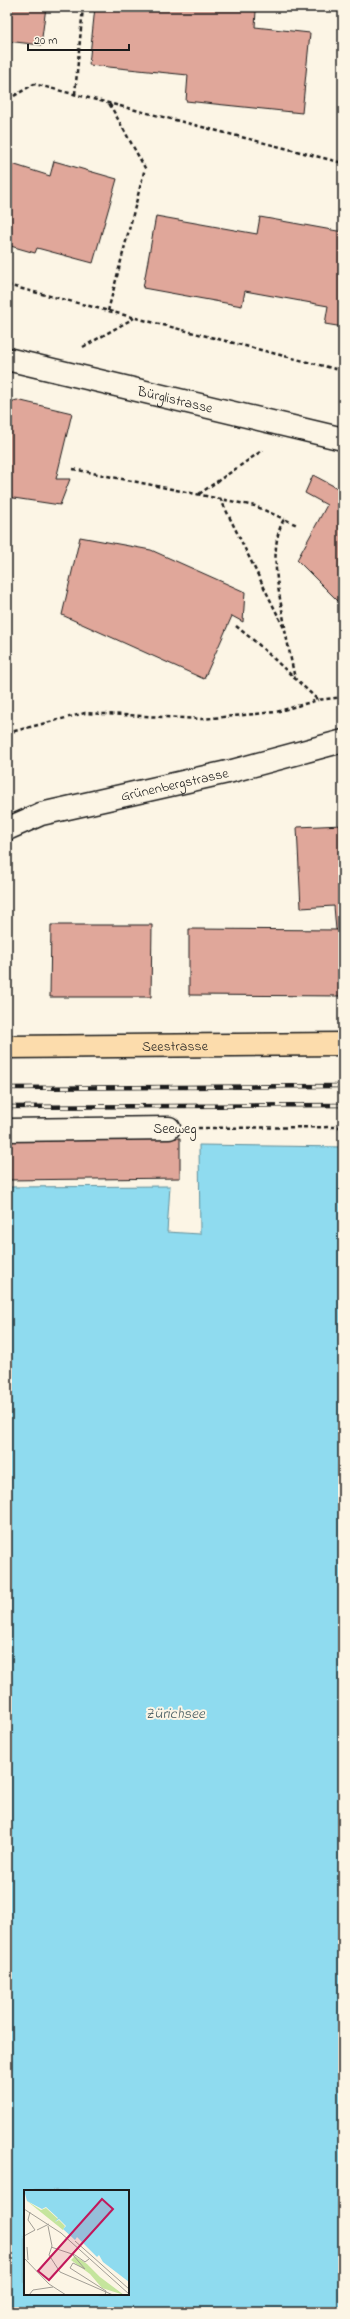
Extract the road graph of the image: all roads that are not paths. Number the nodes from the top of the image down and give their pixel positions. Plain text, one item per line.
1 (7, 359) edge
2 (343, 439) edge
3 (343, 741) edge
4 (7, 830) edge
5 (343, 1044) edge
6 (7, 1046) edge
7 (169, 1128) road end
8 (7, 1130) edge

1 - 2 street, Bürglistrasse
3 - 4 street, Grünenbergstrasse
5 - 6 main road, Seestrasse
7 - 8 street, Seeweg

